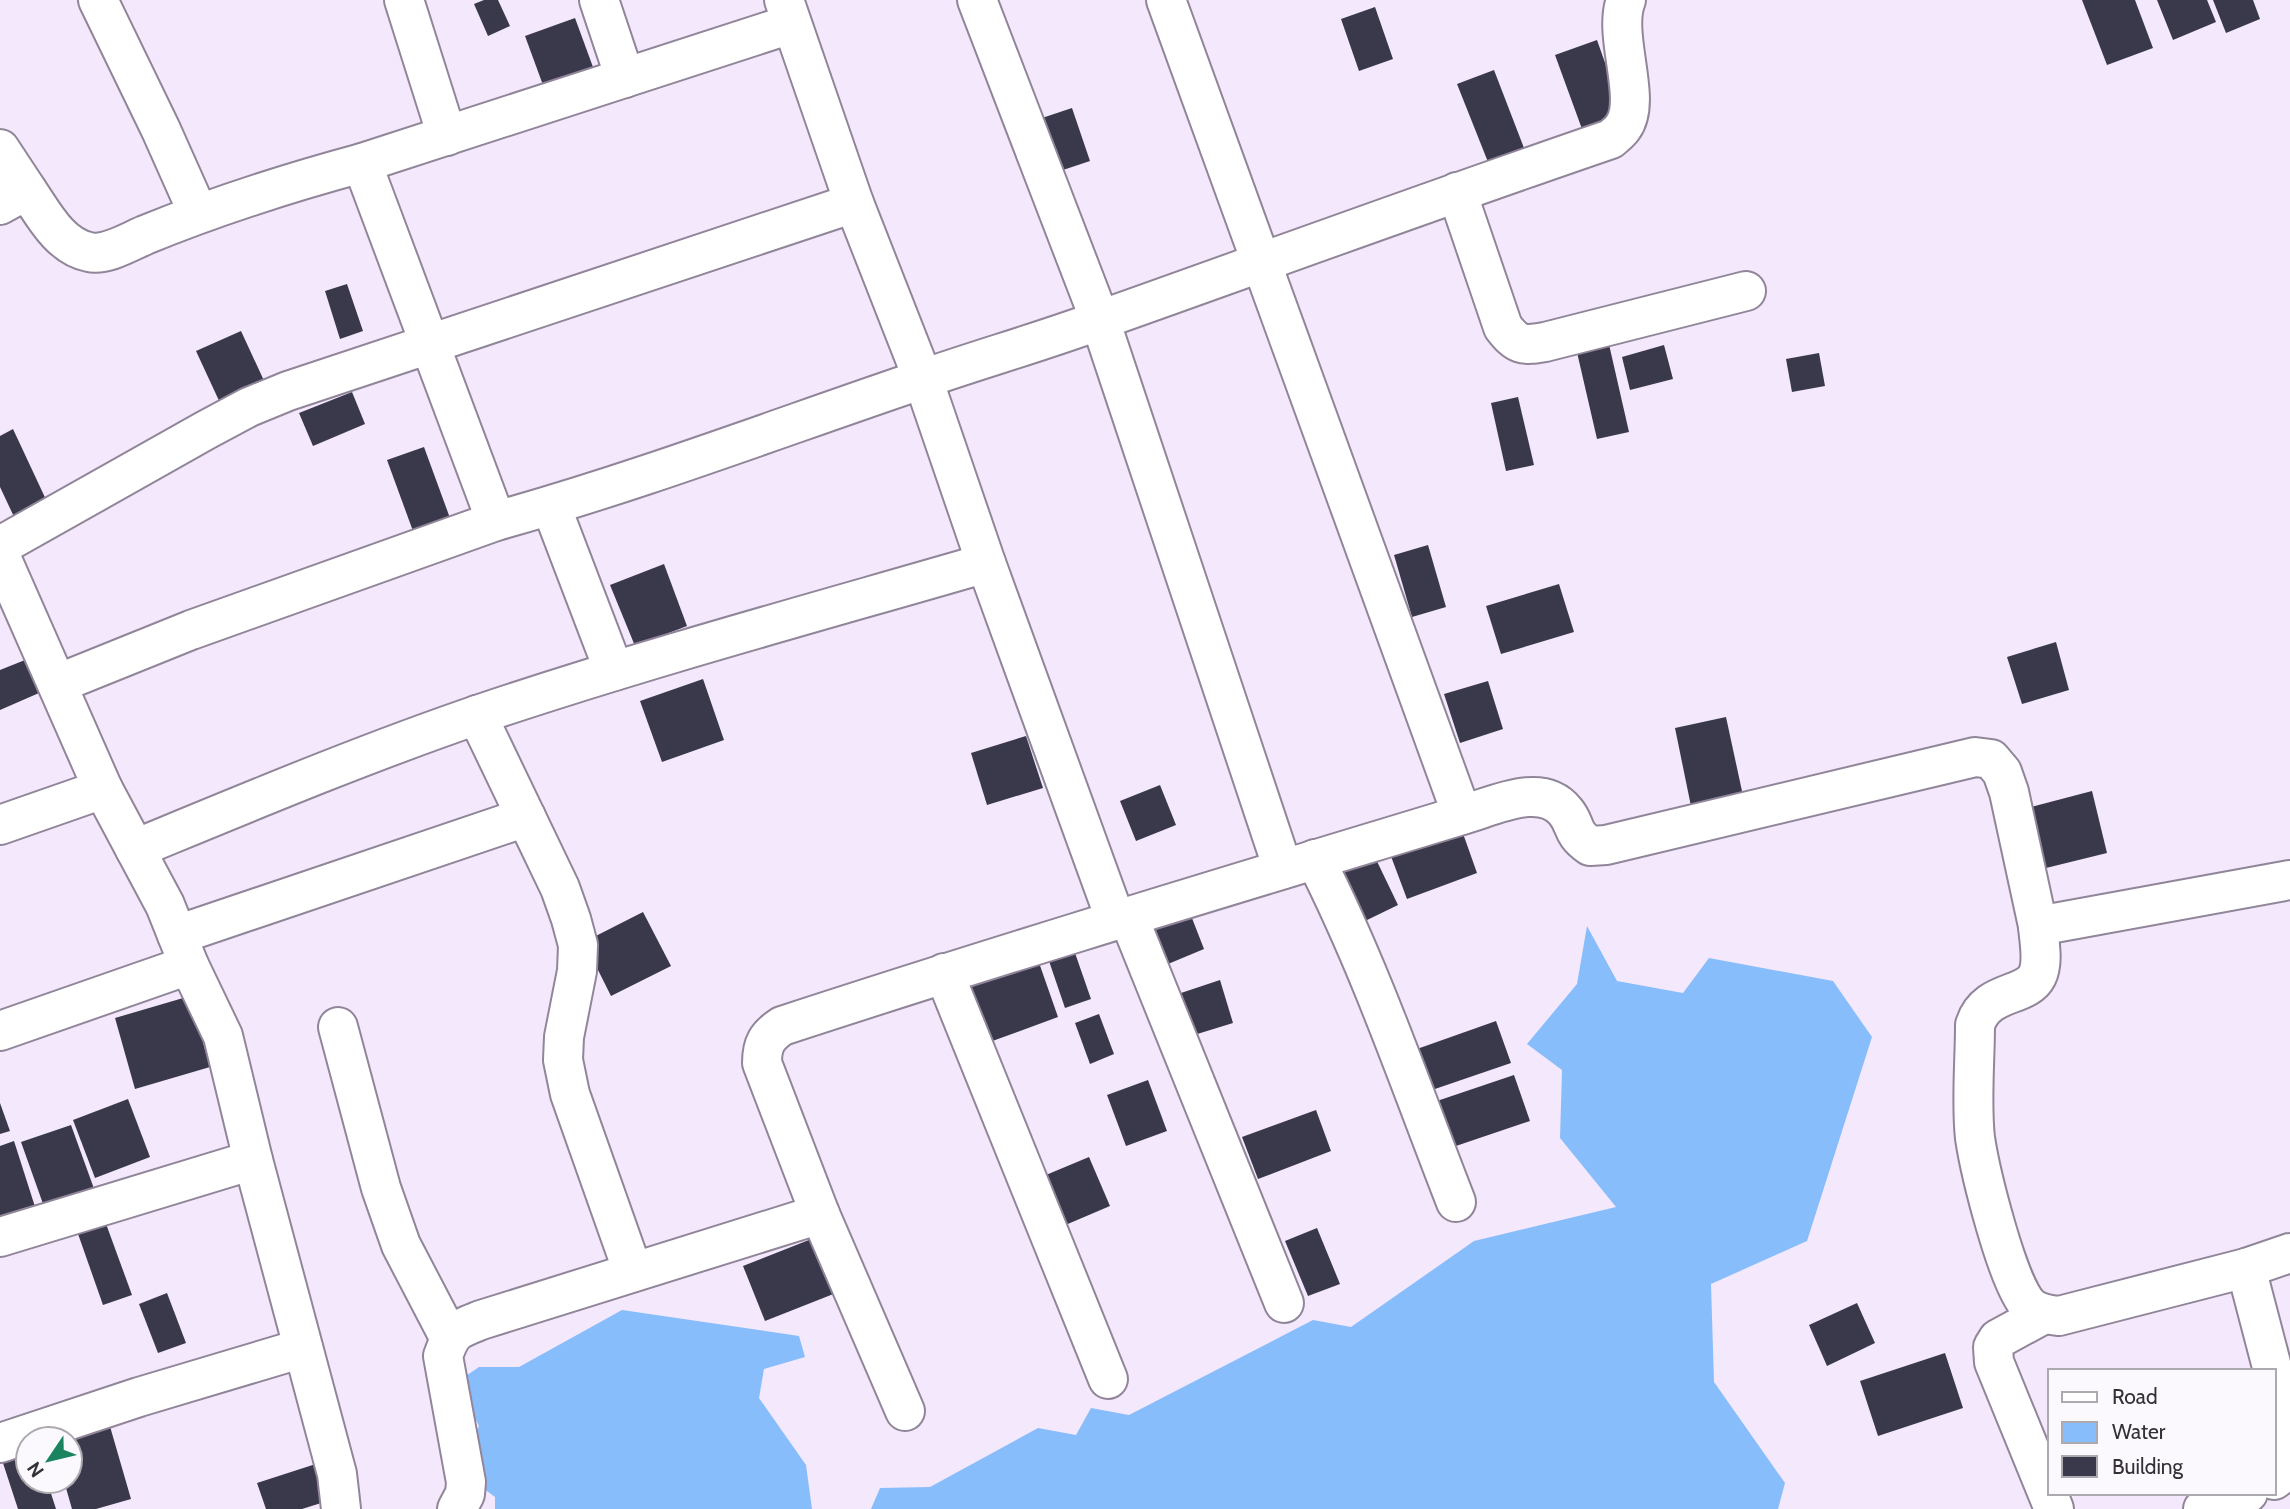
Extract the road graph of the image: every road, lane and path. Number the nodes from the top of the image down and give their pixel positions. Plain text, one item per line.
1 (404, 0) edge
2 (599, 0) edge
3 (977, 0) edge
4 (1166, 0) edge
5 (1604, 0) edge
6 (105, 2) edge
7 (788, 12) edge
8 (1624, 18) edge
9 (625, 78) junction
10 (447, 136) junction
11 (0, 149) edge
12 (362, 163) junction
13 (1457, 192) junction
14 (13, 198) edge
15 (854, 203) junction
16 (198, 214) junction
17 (1260, 262) junction
18 (1746, 291) dead end
19 (1100, 320) junction
20 (429, 345) junction
21 (923, 379) junction
22 (551, 506) junction
23 (496, 521) junction
24 (0, 546) edge
25 (0, 555) edge
26 (986, 563) junction
27 (8, 596) edge
28 (614, 671) junction
29 (57, 684) junction
30 (477, 715) junction
31 (103, 789) junction
32 (1462, 815) junction
33 (526, 817) junction
34 (0, 825) edge
35 (135, 849) junction
36 (1299, 864) junction
37 (2290, 880) edge
38 (1122, 918) junction
39 (2038, 926) junction
40 (183, 950) junction
41 (944, 973) junction
42 (338, 1027) dead end
43 (0, 1031) edge
44 (253, 1160) junction
45 (1456, 1202) dead end
46 (820, 1214) junction
47 (0, 1237) edge
48 (2290, 1253) edge
49 (2246, 1268) junction
50 (633, 1272) junction
51 (1284, 1303) dead end
52 (2044, 1314) junction
53 (449, 1337) junction
54 (303, 1349) junction
55 (2273, 1369) edge
56 (1108, 1380) dead end
57 (2276, 1381) edge
58 (905, 1411) dead end
59 (2290, 1434) edge
60 (0, 1443) edge
61 (2290, 1457) edge
62 (2276, 1479) edge
63 (2048, 1494) edge
64 (2242, 1495) edge
65 (341, 1509) edge
66 (457, 1509) edge
67 (2203, 1509) edge

1 - 10 street
2 - 9 street
3 - 19 street
4 - 17 street
5 - 8 street
6 - 16 street
7 - 9 street
7 - 15 street
8 - 13 street
9 - 10 street
10 - 12 street
11 - 14 street
12 - 16 street
12 - 20 street
13 - 17 street
13 - 18 street
14 - 16 street
15 - 20 street
15 - 21 street
17 - 19 street
17 - 32 street
19 - 21 street
19 - 36 street
20 - 23 street
20 - 24 street
21 - 22 street
21 - 26 street
22 - 23 street
22 - 28 street
23 - 29 street
25 - 27 street
26 - 28 street
26 - 38 street
27 - 29 street
28 - 30 street
29 - 31 street
30 - 33 street
30 - 35 street
31 - 34 street
31 - 35 street
32 - 36 street
32 - 39 street
33 - 40 street
33 - 50 street
35 - 40 street
36 - 38 street
36 - 45 street
37 - 39 street
38 - 41 street
38 - 51 street
39 - 52 street
40 - 43 street
40 - 44 street
41 - 46 street
41 - 56 street
42 - 53 street
44 - 47 street
44 - 54 street
46 - 50 street
46 - 58 street
48 - 49 street
49 - 52 street
49 - 55 street
50 - 53 street
52 - 63 street
53 - 66 street
54 - 60 street
54 - 65 street
57 - 59 street
61 - 62 street
64 - 67 street

